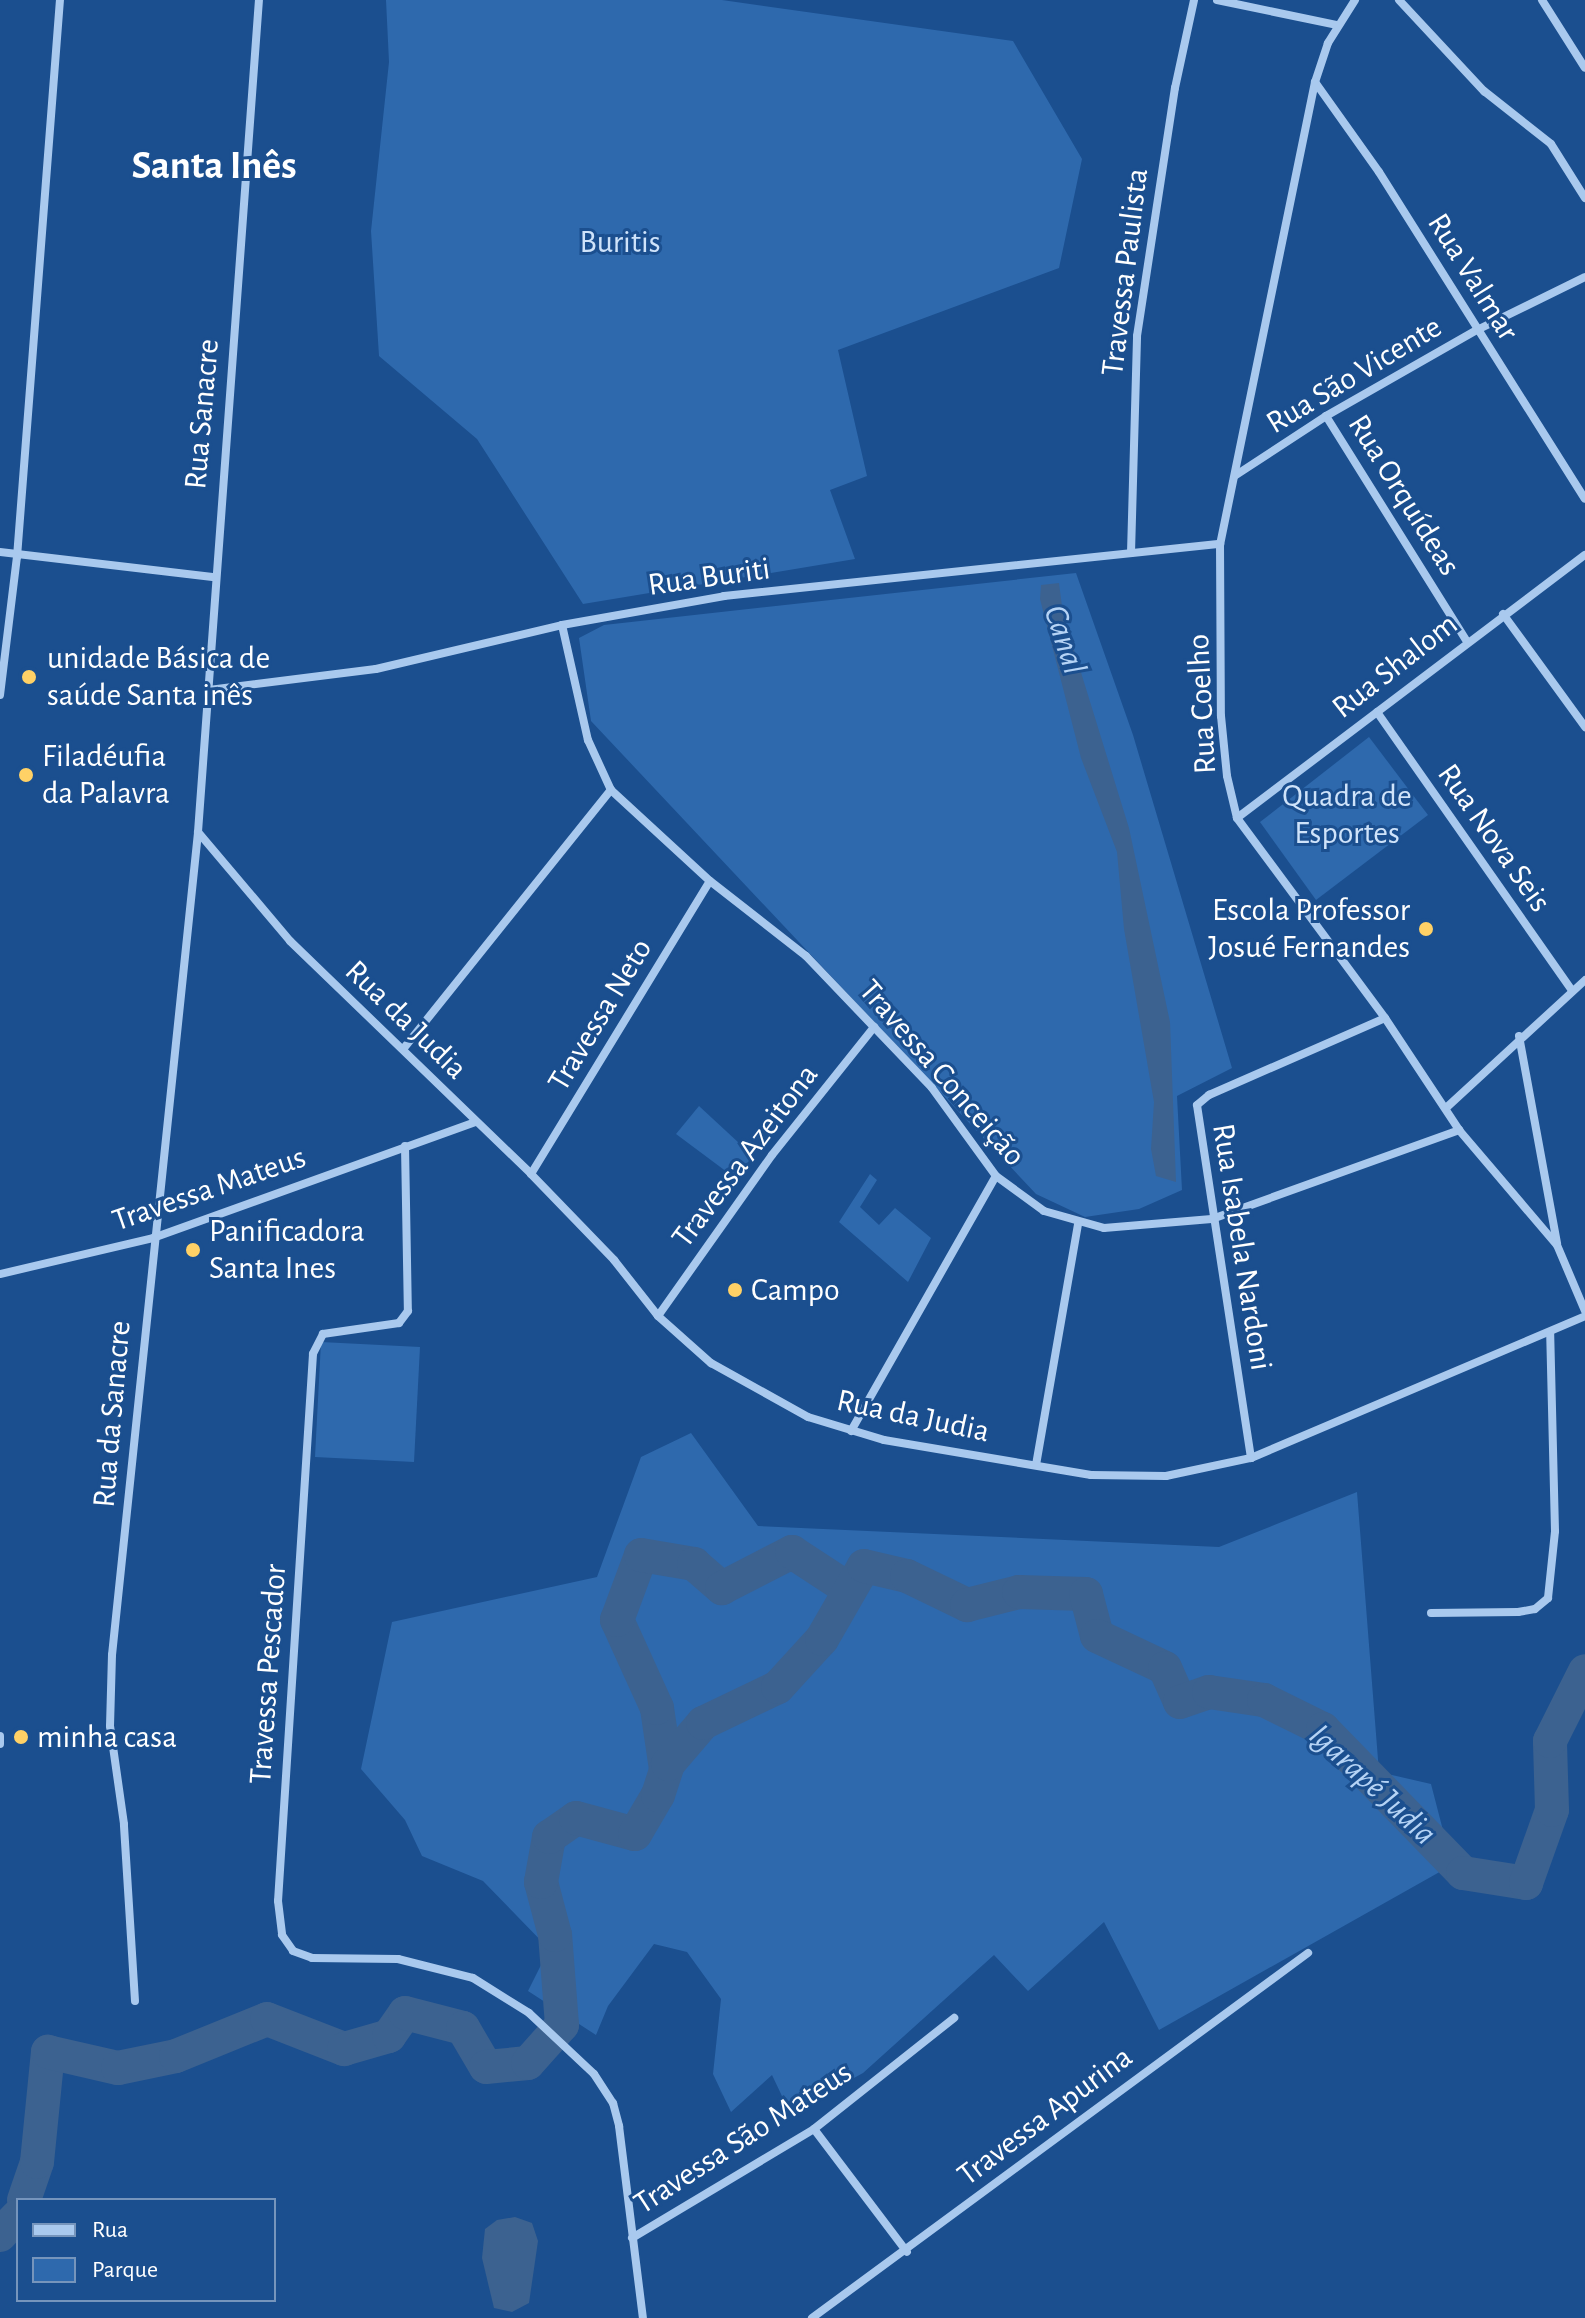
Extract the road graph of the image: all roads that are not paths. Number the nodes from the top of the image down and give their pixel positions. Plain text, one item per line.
1 (60, 0) edge
2 (259, 0) edge
3 (1194, 0) edge
4 (1217, 0) edge
5 (1355, 0) edge
6 (1399, 0) edge
7 (1542, 0) edge
8 (1337, 25) junction
9 (1585, 68) edge
10 (1315, 82) junction
11 (1585, 198) edge
12 (1585, 277) edge
13 (1477, 330) junction
14 (1326, 416) junction
15 (1236, 475) junction
16 (1585, 499) edge
17 (1220, 544) junction
18 (0, 552) edge
19 (1131, 553) junction
20 (1585, 555) edge
21 (17, 557) junction
22 (213, 577) junction
23 (1503, 614) junction
24 (562, 625) junction
25 (1466, 640) junction
26 (209, 690) junction
27 (0, 695) edge
28 (1377, 712) junction
29 (1585, 727) edge
30 (611, 790) junction
31 (1237, 818) junction
32 (198, 832) junction
33 (710, 881) junction
34 (1585, 980) edge
35 (1572, 991) junction
36 (1385, 1018) junction
37 (874, 1027) junction
38 (1519, 1036) junction
39 (404, 1048) junction
40 (1446, 1108) junction
41 (475, 1122) junction
42 (1459, 1130) junction
43 (405, 1146) junction
44 (531, 1174) junction
45 (996, 1176) junction
46 (1212, 1219) junction
47 (1078, 1224) junction
48 (153, 1238) junction
49 (1557, 1245) junction
50 (0, 1274) edge
51 (1585, 1314) edge
52 (658, 1316) junction
53 (1550, 1332) junction
54 (851, 1431) junction
55 (1251, 1458) junction
56 (1036, 1465) junction
57 (1431, 1613) dead end
58 (0, 1736) edge
59 (0, 1744) edge
60 (1308, 1953) dead end
61 (135, 2001) dead end
62 (954, 2018) dead end
63 (814, 2129) junction
64 (632, 2238) junction
65 (907, 2252) junction
66 (643, 2318) edge
67 (812, 2318) edge

1 - 21 street
2 - 22 street, Rua Sanacre
3 - 19 street, Travessa Paulista
4 - 8 street
5 - 8 street, Rua Coelho
6 - 11 street
7 - 9 street
8 - 10 street, Rua Coelho
10 - 13 street, Rua Valmar
10 - 15 street, Rua Coelho
12 - 13 street, Rua São Vicente
13 - 14 street, Rua São Vicente
13 - 16 street, Rua Valmar
14 - 15 street, Rua São Vicente
14 - 25 street, Rua Orquídeas
15 - 17 street, Rua Coelho
17 - 19 street, Rua Buriti
17 - 31 street, Rua Coelho
18 - 21 street
19 - 24 street, Rua Buriti
20 - 23 street, Rua Shalom
21 - 22 street
21 - 27 street
22 - 26 street, Rua Sanacre
23 - 25 street, Rua Shalom
23 - 29 street
24 - 26 street, Rua Buriti
24 - 30 street, Travessa Conceição
25 - 28 street, Rua Shalom
26 - 32 street, Rua Sanacre
28 - 31 street, Rua Shalom
28 - 35 street, Rua Nova Seis
30 - 33 street, Travessa Conceição
30 - 39 street
31 - 36 street, Rua Coelho
32 - 39 street, Rua da Judia
32 - 48 street, Rua da Sanacre
33 - 37 street, Travessa Conceição
33 - 44 street, Travessa Neto
34 - 35 street
35 - 38 street
36 - 40 street, Rua Coelho
36 - 46 street, Rua Isabela Nardoni
37 - 45 street, Travessa Conceição
37 - 52 street, Travessa Azeitona
38 - 40 street
38 - 49 street
39 - 41 street, Rua da Judia
40 - 42 street, Rua Coelho
41 - 43 street, Travessa Mateus
41 - 44 street, Rua da Judia
42 - 46 street, Travessa Conceição
42 - 49 street, Rua Coelho
43 - 48 street, Travessa Mateus
43 - 64 street, Travessa Pescador
44 - 52 street, Rua da Judia
45 - 47 street, Travessa Conceição
45 - 54 street
46 - 47 street, Travessa Conceição
46 - 55 street, Rua Isabela Nardoni
47 - 56 street
48 - 50 street, Travessa Mateus
48 - 61 street, Rua da Sanacre
49 - 51 street, Rua Coelho
51 - 53 street, Rua da Judia
52 - 54 street, Rua da Judia
53 - 55 street, Rua da Judia
53 - 57 street
54 - 56 street, Rua da Judia
55 - 56 street, Rua da Judia
58 - 59 street
60 - 65 street, Travessa Apurina
62 - 63 street, Travessa São Mateus
63 - 64 street, Travessa São Mateus
63 - 65 street
64 - 66 street, Travessa Pescador
65 - 67 street, Travessa Apurina

